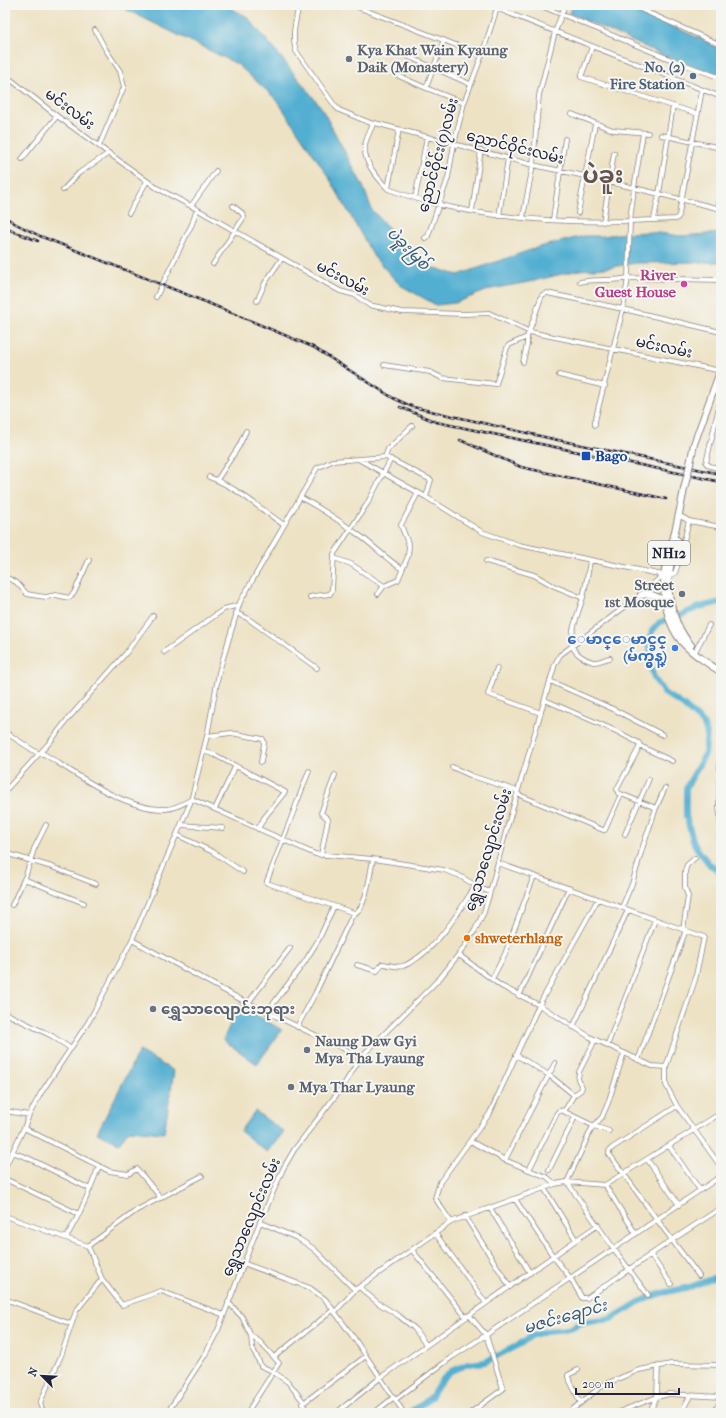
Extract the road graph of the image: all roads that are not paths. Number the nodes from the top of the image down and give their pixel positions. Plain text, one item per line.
1 (299, 5) edge
2 (352, 5) edge
3 (488, 5) edge
4 (539, 5) edge
5 (565, 5) edge
6 (632, 5) edge
7 (497, 8) junction
8 (562, 14) junction
9 (95, 30) dead end
10 (555, 32) junction
11 (444, 40) junction
12 (721, 45) edge
13 (592, 47) junction
14 (398, 52) dead end
15 (482, 55) junction
16 (433, 68) junction
17 (394, 74) dead end
18 (5, 75) edge
19 (721, 78) edge
20 (470, 84) junction
21 (426, 88) junction
22 (702, 90) junction
23 (721, 97) edge
24 (464, 103) junction
25 (672, 106) junction
26 (572, 114) dead end
27 (698, 114) junction
28 (57, 116) junction
29 (373, 124) junction
30 (595, 124) junction
31 (398, 129) junction
32 (643, 133) junction
33 (648, 133) dead end
34 (661, 135) dead end
35 (668, 136) junction
36 (426, 137) junction
37 (565, 139) dead end
38 (693, 141) junction
39 (454, 144) junction
40 (100, 146) junction
41 (721, 148) edge
42 (481, 150) junction
43 (614, 153) dead end
44 (109, 154) junction
45 (508, 158) junction
46 (22, 159) dead end
47 (533, 165) junction
48 (216, 171) dead end
49 (560, 171) junction
50 (585, 176) junction
51 (147, 181) junction
52 (609, 182) junction
53 (634, 188) junction
54 (388, 189) junction
55 (63, 190) dead end
56 (721, 192) edge
57 (659, 194) junction
58 (415, 198) junction
59 (682, 200) junction
60 (439, 205) junction
61 (191, 206) junction
62 (233, 206) dead end
63 (197, 209) junction
64 (719, 209) edge
65 (472, 211) junction
66 (129, 213) dead end
67 (578, 213) dead end
68 (499, 216) junction
69 (524, 217) junction
70 (553, 219) junction
71 (654, 219) junction
72 (630, 221) junction
73 (604, 222) junction
74 (234, 230) junction
75 (425, 238) dead end
76 (282, 258) junction
77 (213, 264) dead end
78 (628, 278) junction
79 (721, 280) edge
80 (580, 282) dead end
81 (156, 297) dead end
82 (256, 300) dead end
83 (623, 309) junction
84 (530, 332) junction
85 (721, 332) edge
86 (527, 337) junction
87 (613, 348) junction
88 (523, 362) dead end
89 (384, 365) dead end
90 (721, 370) edge
91 (559, 375) dead end
92 (721, 381) edge
93 (605, 386) junction
94 (719, 391) edge
95 (721, 398) edge
96 (595, 425) dead end
97 (412, 426) dead end
98 (246, 431) dead end
99 (385, 457) junction
100 (391, 459) junction
101 (360, 460) junction
102 (691, 465) junction
103 (721, 469) edge
104 (384, 473) junction
105 (210, 477) dead end
106 (217, 480) junction
107 (686, 489) junction
108 (418, 493) junction
109 (300, 497) junction
110 (426, 497) junction
111 (682, 517) junction
112 (689, 521) junction
113 (284, 525) junction
114 (721, 527) edge
115 (351, 529) junction
116 (334, 558) junction
117 (89, 560) dead end
118 (486, 561) dead end
119 (590, 561) junction
120 (402, 569) junction
121 (666, 574) junction
122 (5, 577) edge
123 (384, 586) junction
124 (378, 594) dead end
125 (641, 595) junction
126 (310, 597) dead end
127 (582, 598) junction
128 (666, 601) junction
129 (239, 605) junction
130 (236, 613) junction
131 (153, 616) dead end
132 (671, 617) junction
133 (708, 625) dead end
134 (676, 629) junction
135 (572, 646) junction
136 (696, 650) junction
137 (164, 652) dead end
138 (610, 658) dead end
139 (721, 667) edge
140 (317, 668) dead end
141 (497, 668) dead end
142 (721, 672) edge
143 (550, 681) junction
144 (545, 700) junction
145 (541, 712) junction
146 (721, 730) edge
147 (5, 732) edge
148 (663, 735) dead end
149 (207, 736) junction
150 (640, 746) junction
151 (203, 751) junction
152 (39, 754) junction
153 (672, 761) dead end
154 (261, 762) dead end
155 (235, 767) junction
156 (452, 767) dead end
157 (309, 771) dead end
158 (335, 775) dead end
159 (649, 779) dead end
160 (665, 788) dead end
161 (5, 791) edge
162 (518, 792) junction
163 (621, 794) junction
164 (192, 799) junction
165 (639, 801) junction
166 (720, 806) edge
167 (656, 808) junction
168 (215, 809) junction
169 (46, 825) dead end
170 (181, 826) junction
171 (223, 828) dead end
172 (258, 829) junction
173 (721, 830) edge
174 (625, 834) dead end
175 (176, 835) junction
176 (283, 840) junction
177 (5, 854) edge
178 (322, 855) junction
179 (695, 858) dead end
180 (373, 859) junction
181 (30, 861) junction
182 (498, 863) junction
183 (243, 872) dead end
184 (534, 876) junction
185 (24, 879) junction
186 (96, 884) dead end
187 (476, 885) junction
188 (569, 888) junction
189 (490, 892) junction
190 (598, 899) junction
191 (84, 903) dead end
192 (12, 905) dead end
193 (334, 906) junction
194 (622, 908) junction
195 (628, 910) junction
196 (354, 913) junction
197 (655, 920) junction
198 (684, 930) junction
199 (132, 940) junction
200 (290, 948) dead end
201 (458, 955) junction
202 (357, 965) dead end
203 (492, 979) junction
204 (519, 996) junction
205 (248, 1003) junction
206 (539, 1005) junction
207 (267, 1012) junction
208 (5, 1013) edge
209 (297, 1026) junction
210 (573, 1027) junction
211 (595, 1040) junction
212 (607, 1046) junction
213 (70, 1048) junction
214 (624, 1053) junction
215 (516, 1056) junction
216 (361, 1057) junction
217 (638, 1060) junction
218 (555, 1063) dead end
219 (666, 1067) junction
220 (549, 1075) junction
221 (574, 1095) junction
222 (677, 1106) junction
223 (5, 1111) edge
224 (563, 1111) junction
225 (721, 1113) edge
226 (29, 1115) junction
227 (575, 1118) junction
228 (594, 1126) junction
229 (24, 1128) junction
230 (695, 1130) junction
231 (609, 1131) dead end
232 (470, 1141) junction
233 (668, 1146) junction
234 (12, 1152) junction
235 (647, 1159) junction
236 (505, 1160) junction
237 (99, 1166) junction
238 (5, 1167) edge
239 (721, 1167) edge
240 (529, 1170) junction
241 (549, 1170) dead end
242 (624, 1174) junction
243 (202, 1176) dead end
244 (721, 1176) edge
245 (5, 1179) edge
246 (568, 1182) junction
247 (555, 1184) junction
248 (605, 1185) junction
249 (544, 1188) junction
250 (90, 1189) junction
251 (700, 1190) junction
252 (161, 1198) junction
253 (515, 1199) junction
254 (679, 1205) junction
255 (490, 1208) junction
256 (721, 1208) edge
257 (79, 1214) junction
258 (5, 1216) edge
259 (465, 1216) junction
260 (657, 1220) junction
261 (260, 1222) junction
262 (451, 1222) junction
263 (598, 1225) junction
264 (435, 1233) junction
265 (636, 1234) junction
266 (66, 1238) junction
267 (576, 1240) junction
268 (672, 1240) junction
269 (88, 1246) junction
270 (614, 1249) junction
271 (412, 1250) junction
272 (650, 1254) junction
273 (553, 1256) junction
274 (243, 1263) junction
275 (629, 1269) junction
276 (530, 1273) junction
277 (699, 1276) dead end
278 (102, 1279) junction
279 (571, 1279) junction
280 (671, 1284) dead end
281 (359, 1287) junction
282 (510, 1287) junction
283 (355, 1290) junction
284 (648, 1295) dead end
285 (5, 1299) edge
286 (228, 1302) junction
287 (486, 1303) junction
288 (334, 1311) junction
289 (224, 1315) junction
290 (468, 1316) junction
291 (70, 1324) junction
292 (486, 1335) junction
293 (251, 1336) junction
294 (426, 1345) junction
295 (274, 1356) junction
296 (366, 1356) junction
297 (721, 1365) edge
298 (658, 1366) junction
299 (578, 1370) dead end
300 (272, 1371) junction
301 (380, 1378) junction
302 (657, 1396) junction
303 (690, 1396) junction
304 (395, 1398) junction
305 (721, 1398) edge
306 (581, 1403) junction
307 (302, 1404) junction
308 (250, 1408) dead end
309 (477, 1411) edge
310 (43, 1413) edge
311 (167, 1413) edge
312 (310, 1413) edge
313 (336, 1413) edge
314 (374, 1413) edge
315 (404, 1413) edge
316 (470, 1413) edge
317 (568, 1413) edge
318 (616, 1413) edge
319 (649, 1413) edge
320 (681, 1413) edge
321 (714, 1413) edge

1 - 29 street, ညောင်ဝိုင်းလမ်း
2 - 11 street
3 - 7 street
4 - 8 street
5 - 8 street
6 - 12 street
7 - 10 street
7 - 15 street, ညောင်ဝိုင်း(၇)လမ်း
8 - 10 street
8 - 19 street
9 - 40 street
10 - 13 street
10 - 47 street
11 - 15 street
11 - 16 street
13 - 22 street
13 - 25 street
14 - 16 street
15 - 20 street, ညောင်ဝိုင်း(၇)လမ်း
16 - 20 street
16 - 21 street
17 - 21 street
18 - 28 street, မင်းလမ်း
20 - 24 street, ညောင်ဝိုင်း(၇)လမ်း
21 - 24 street
22 - 23 street
22 - 27 street
24 - 39 street, ညောင်ဝိုင်း(၇)လမ်း
25 - 27 street
25 - 35 street
26 - 30 street
27 - 38 street
28 - 40 street, မင်းလမ်း
28 - 46 street
29 - 31 street, ညောင်ဝိုင်းလမ်း
29 - 54 street
30 - 32 street
30 - 50 street
31 - 36 street, ညောင်ဝိုင်းလမ်း
31 - 54 street
32 - 33 street
32 - 53 street
34 - 35 street
35 - 38 street
35 - 57 street
36 - 39 street, ညောင်ဝိုင်းလမ်း
36 - 58 street
37 - 49 street
38 - 41 street
38 - 59 street
39 - 42 street, ညောင်ဝိုင်းလမ်း
39 - 60 street, ညောင်ဝိုင်း(၇)လမ်း
40 - 44 street, မင်းလမ်း
42 - 45 street, ညောင်ဝိုင်းလမ်း
42 - 65 street
43 - 52 street
44 - 51 street, မင်းလမ်း
44 - 55 street
45 - 47 street, ညောင်ဝိုင်းလမ်း
45 - 68 street
47 - 49 street, ညောင်ဝိုင်းလမ်း
47 - 69 street
48 - 61 street
49 - 50 street, ညောင်ဝိုင်းလမ်း
49 - 70 street
50 - 52 street, ညောင်ဝိုင်းလမ်း
50 - 67 street
51 - 61 street, မင်းလမ်း
51 - 66 street
52 - 53 street, ညောင်ဝိုင်းလမ်း
52 - 73 street
53 - 57 street, ညောင်ဝိုင်းလမ်း
53 - 72 street
54 - 58 street
56 - 64 street
57 - 59 street, ညောင်ဝိုင်းလမ်း
57 - 71 street
58 - 60 street
59 - 64 street, ညောင်ဝိုင်းလမ်း
59 - 71 street
60 - 65 street
60 - 75 street, ညောင်ဝိုင်း(၇)လမ်း
61 - 63 street, မင်းလမ်း
62 - 74 street
63 - 74 street, မင်းလမ်း
63 - 81 street
65 - 68 street
68 - 69 street
69 - 70 street
70 - 73 street
71 - 72 street
72 - 73 street
72 - 78 street
74 - 76 street, မင်းလမ်း
74 - 77 street
76 - 82 street
76 - 84 street, မင်းလမ်း
78 - 79 street
78 - 80 street
78 - 83 street
83 - 84 street
83 - 85 street
83 - 87 street
84 - 86 street
84 - 87 street, မင်းလမ်း
86 - 88 street
86 - 89 street
87 - 90 street, မင်းလမ်း
87 - 93 street
90 - 102 highway, NH12
91 - 93 street
92 - 94 highway, NH12
93 - 96 street
94 - 102 highway, NH12
95 - 103 street
97 - 99 street
98 - 106 street
99 - 100 street
99 - 101 street
100 - 104 street
100 - 110 street
101 - 104 street
101 - 109 street
102 - 107 highway, NH12
104 - 108 street
104 - 115 street
105 - 106 street
106 - 113 street
107 - 111 highway, NH12
107 - 121 highway, NH12
108 - 110 street
108 - 120 street
109 - 113 street
109 - 115 street
110 - 119 street
111 - 112 street
111 - 121 highway, NH12
112 - 114 street
112 - 121 street, ရွှေသာလျောင်းလမ်း
113 - 129 street
115 - 116 street
115 - 120 street
116 - 123 street
116 - 126 street
117 - 122 street
118 - 127 street
119 - 121 street
119 - 127 street
120 - 123 street
121 - 125 street, ရွှေသာလျောင်းလမ်း
121 - 128 highway, NH12
121 - 132 highway, NH12
123 - 124 street
125 - 128 highway
125 - 135 street, ရွှေသာလျောင်းလမ်း
127 - 135 street
128 - 132 highway, NH12
129 - 130 street
129 - 137 street
130 - 140 street
130 - 149 street
131 - 152 street
132 - 134 highway, NH12
133 - 136 street
134 - 136 highway, NH12
134 - 142 highway, NH12
135 - 138 street
135 - 143 street, ရွှေသာလျောင်းလမ်း
136 - 139 highway, NH12
141 - 145 street
143 - 144 street, ရွှေသာလျောင်းလမ်း
143 - 148 street
144 - 145 street, ရွှေသာလျောင်းလမ်း
144 - 150 street
145 - 162 street, ရွှေသာလျောင်းလမ်း
146 - 166 street
147 - 152 street
149 - 151 street
149 - 154 street
150 - 153 street
150 - 163 street
151 - 155 street
151 - 164 street
152 - 161 street
152 - 164 street
155 - 168 street
155 - 172 street
156 - 162 street
157 - 176 street
158 - 178 street
159 - 165 street
160 - 167 street
162 - 163 street
162 - 182 street, ရွှေသာလျောင်းလမ်း
163 - 165 street
164 - 168 street
164 - 170 street
165 - 167 street
165 - 174 street
166 - 173 street
167 - 194 street
168 - 172 street
169 - 181 street
170 - 171 street
170 - 175 street
172 - 176 street
175 - 183 street
175 - 199 street
176 - 178 street
176 - 193 street
177 - 181 street
178 - 180 street
179 - 198 street
180 - 187 street
180 - 196 street
181 - 185 street
181 - 186 street
182 - 184 street
182 - 189 street, ရွှေသာလျောင်းလမ်း
184 - 188 street
184 - 203 street
185 - 191 street
185 - 192 street
187 - 189 street
187 - 202 street
188 - 190 street
188 - 204 street
189 - 201 street, ရွှေသာလျောင်းလမ်း
190 - 194 street
190 - 206 street
193 - 196 street
193 - 207 street
194 - 195 street
195 - 197 street
195 - 210 street
196 - 209 street
197 - 198 street
197 - 212 street
198 - 217 street
198 - 219 street
199 - 205 street
199 - 213 street
200 - 205 street
201 - 203 street
201 - 216 street, ရွှေသာလျောင်းလမ်း
203 - 204 street
204 - 206 street
205 - 207 street
206 - 210 street
206 - 215 street
207 - 209 street
208 - 213 street
209 - 216 street
210 - 211 street
211 - 212 street
211 - 221 street
212 - 214 street
213 - 226 street
214 - 217 street
214 - 228 street
215 - 220 street
215 - 232 street
216 - 261 street, ရွှေသာလျောင်းလမ်း
217 - 219 street
218 - 220 street
219 - 222 street
220 - 221 street
220 - 236 street
221 - 224 street
222 - 230 street
222 - 242 street
223 - 226 street
224 - 227 street
224 - 240 street
225 - 230 street
226 - 229 street
227 - 228 street
227 - 241 street
228 - 231 street
228 - 246 street
229 - 234 street
229 - 237 street
230 - 233 street
230 - 239 street
232 - 236 street
232 - 262 street
233 - 235 street
233 - 251 street
234 - 238 street
234 - 250 street
235 - 242 street
235 - 254 street
236 - 240 street
237 - 250 street
237 - 252 street
240 - 247 street
242 - 248 street
242 - 260 street
243 - 252 street
244 - 251 street
245 - 257 street
246 - 247 street
246 - 248 street
246 - 263 street
247 - 249 street
248 - 265 street
249 - 253 street
249 - 267 street
250 - 257 street
251 - 254 street
252 - 269 street
253 - 255 street
253 - 273 street
254 - 260 street
255 - 259 street
255 - 276 street
256 - 268 street
257 - 266 street
258 - 266 street
259 - 262 street
259 - 282 street
260 - 265 street
260 - 268 street
261 - 274 street, ရွှေသာလျောင်းလမ်း
261 - 283 street
262 - 264 street
263 - 267 street
263 - 270 street
264 - 271 street
264 - 287 street
265 - 270 street
266 - 269 street
267 - 273 street
268 - 272 street
268 - 277 street
269 - 278 street
270 - 275 street
270 - 279 street
271 - 281 street
271 - 290 street
272 - 275 street
272 - 280 street
273 - 276 street
273 - 279 street
274 - 286 street, ရွှေသာလျောင်းလမ်း
274 - 288 street
275 - 279 street
275 - 284 street
276 - 282 street
278 - 289 street
278 - 291 street
279 - 292 street
281 - 283 street
281 - 294 street
282 - 287 street
283 - 288 street
285 - 291 street
286 - 289 street, ရွှေသာလျောင်းလမ်း
286 - 293 street
287 - 290 street
288 - 295 street
288 - 296 street
289 - 311 street, ရွှေသာလျောင်းလမ်း
290 - 292 street
290 - 294 street
291 - 310 street
292 - 304 street
292 - 309 street
293 - 295 street
293 - 300 street
294 - 301 street
295 - 300 street
296 - 301 street
296 - 307 street
297 - 298 street
298 - 302 street
298 - 306 street
299 - 306 street
300 - 307 street
300 - 308 street
301 - 304 street
301 - 313 street
302 - 303 street
302 - 318 street
302 - 319 street
303 - 305 street
303 - 320 street
304 - 314 street
304 - 315 street
305 - 321 street
306 - 317 street
307 - 312 street
309 - 316 street

